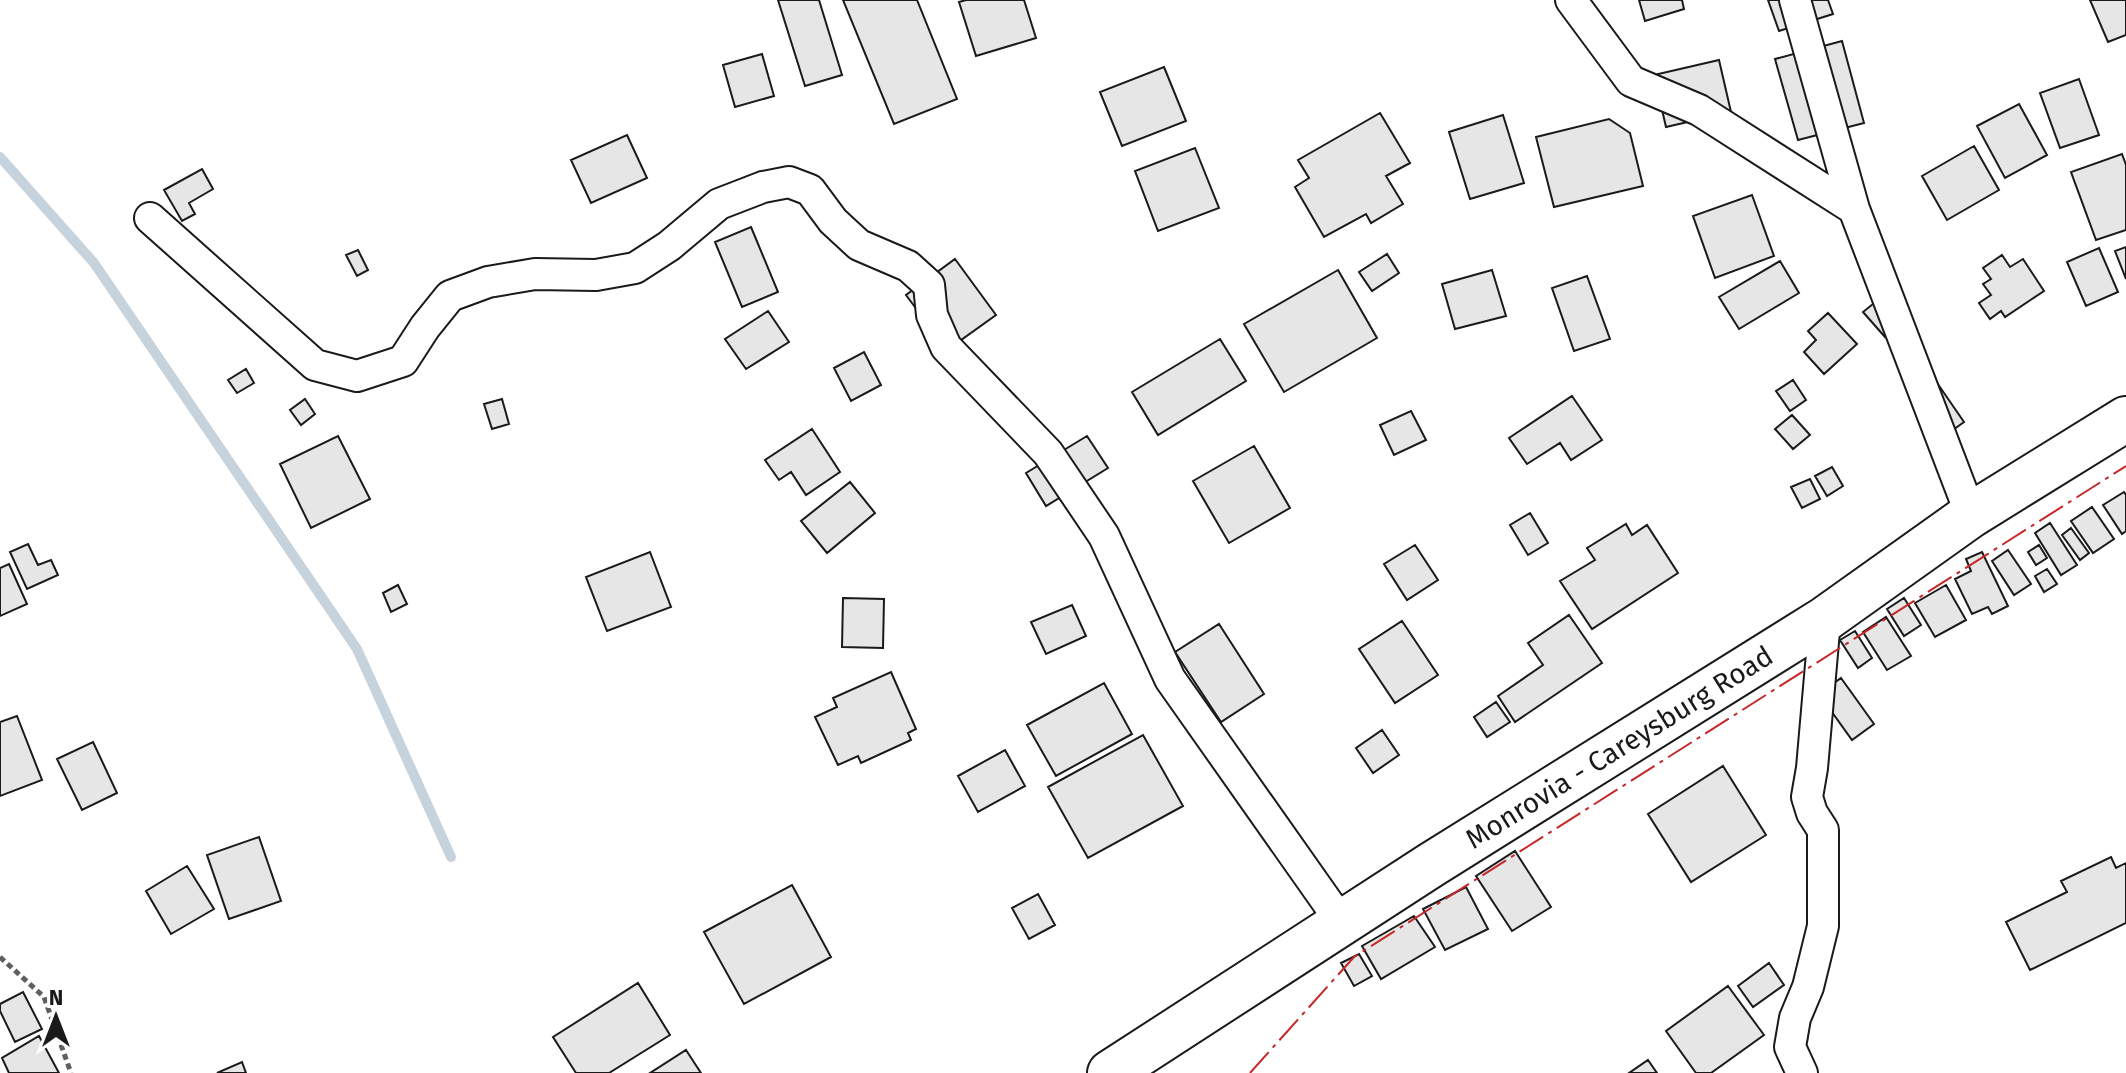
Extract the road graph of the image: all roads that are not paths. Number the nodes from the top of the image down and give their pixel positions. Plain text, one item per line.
1 (1571, 0) edge
2 (1795, 0) edge
3 (1854, 209) junction
4 (150, 218) dead end
5 (2126, 419) edge
6 (1971, 515) junction
7 (1825, 619) junction
8 (1342, 923) junction
9 (1110, 1073) edge
10 (1802, 1073) edge

1 - 3 street
2 - 3 street
3 - 6 street
4 - 8 street
5 - 6 main road, Monrovia - Careysburg Road
6 - 7 main road, Monrovia - Careysburg Road
7 - 8 main road, Monrovia - Careysburg Road
7 - 10 street
8 - 9 main road, Monrovia - Careysburg Road

